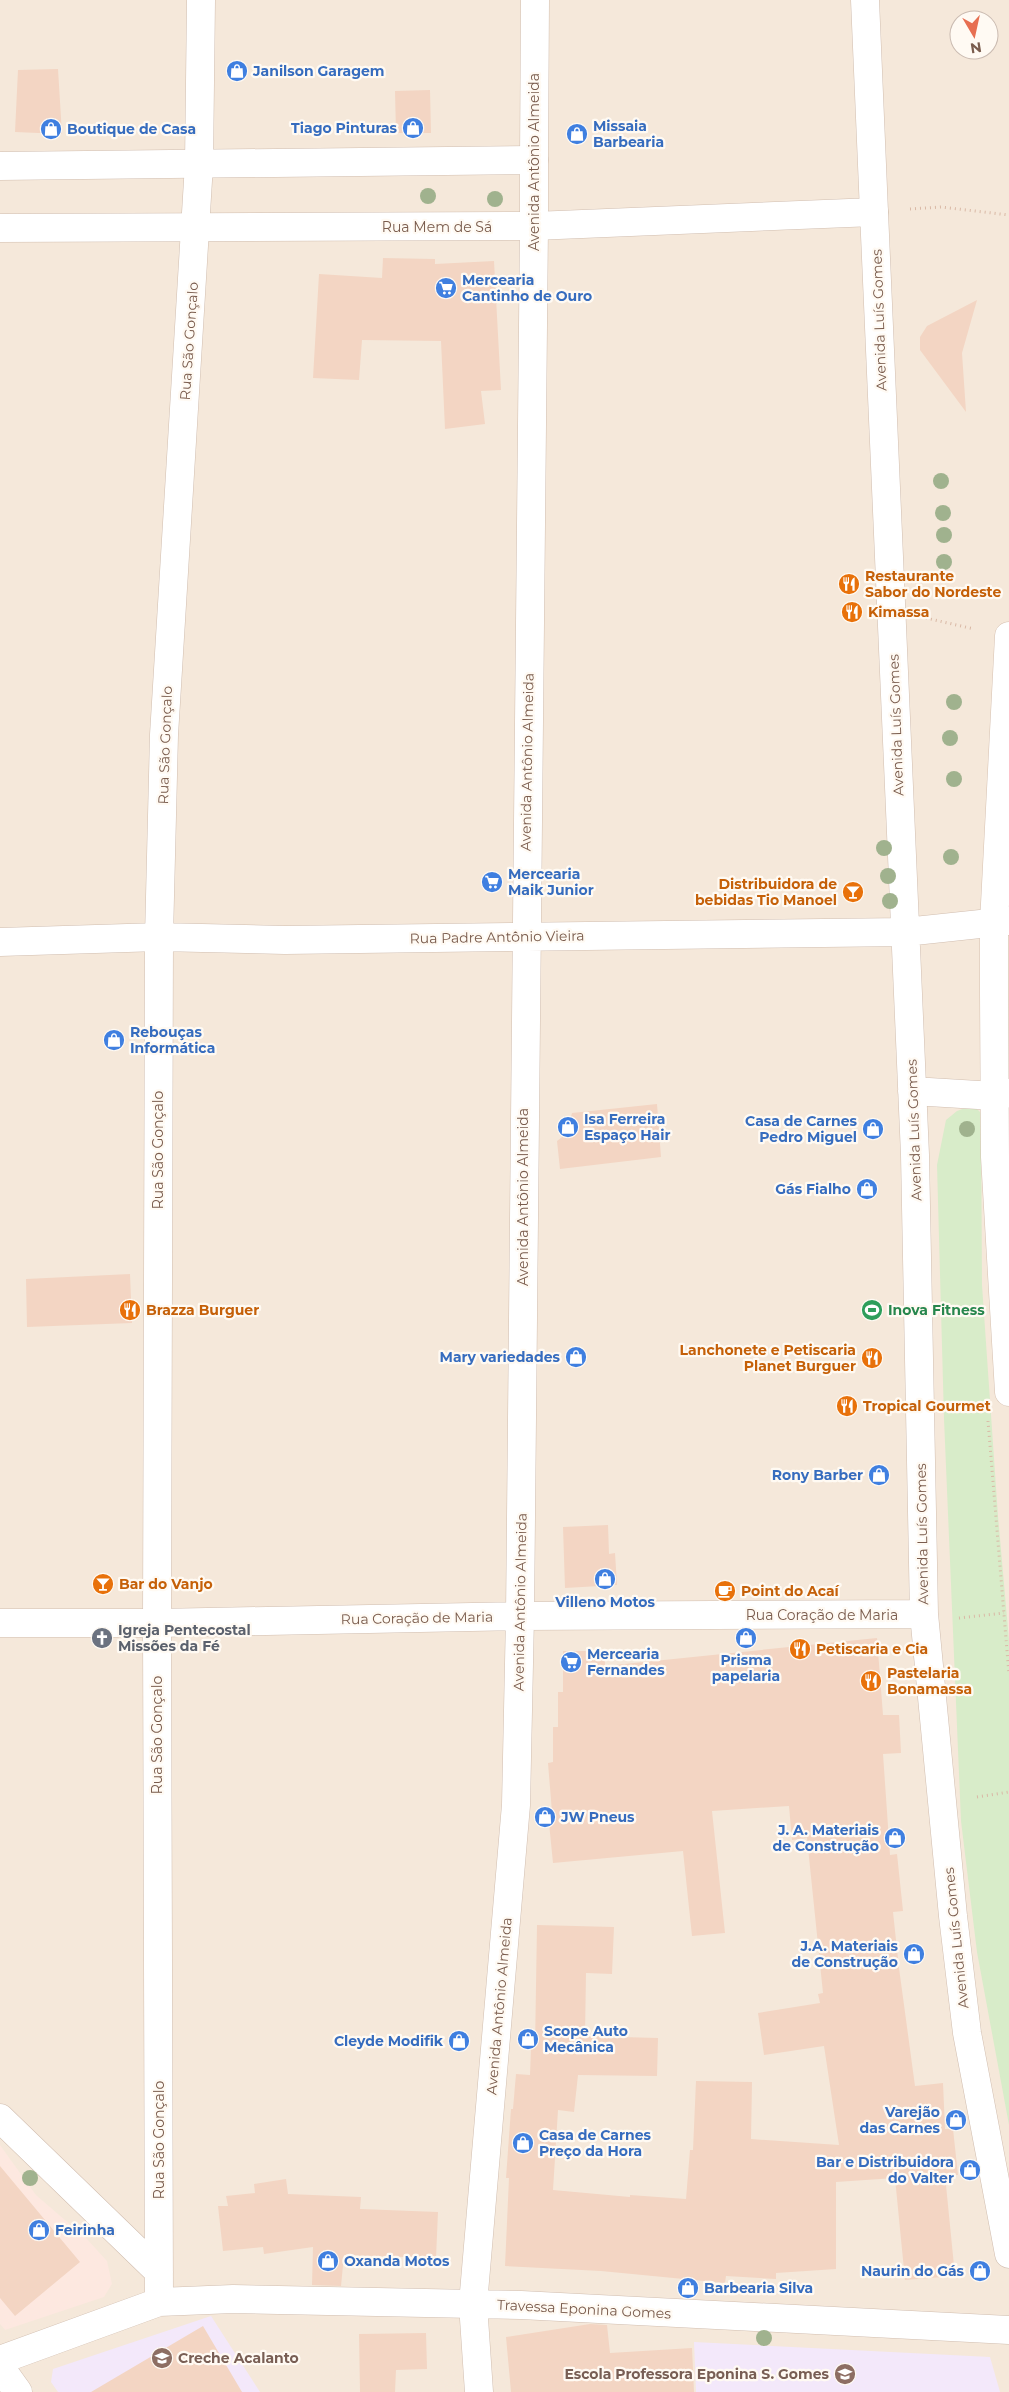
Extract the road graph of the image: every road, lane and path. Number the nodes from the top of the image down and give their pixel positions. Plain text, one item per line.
1 (201, 0) edge
2 (535, 0) edge
3 (865, 0) edge
4 (534, 160) junction
5 (199, 164) junction
6 (0, 166) edge
7 (874, 212) junction
8 (1009, 214) edge
9 (534, 226) junction
10 (196, 227) junction
11 (0, 228) edge
12 (891, 611) junction
13 (982, 630) dead end
14 (1009, 636) edge
15 (1002, 922) edge
16 (905, 932) junction
17 (525, 936) junction
18 (159, 937) junction
19 (0, 942) edge
20 (912, 1091) junction
21 (1002, 1094) edge
22 (1009, 1392) edge
23 (1004, 1613) dead end
24 (924, 1614) junction
25 (520, 1616) junction
26 (956, 1618) dead end
27 (0, 1622) edge
28 (157, 1623) junction
29 (1009, 1792) edge
30 (973, 1797) dead end
31 (0, 2118) edge
32 (1009, 2254) edge
33 (159, 2272) junction
34 (159, 2302) junction
35 (473, 2304) junction
36 (1009, 2330) edge
37 (0, 2360) edge
38 (0, 2367) edge
39 (18, 2392) edge
40 (479, 2392) edge

1 - 5 street, Rua São Gonçalo
2 - 4 street, Avenida Antônio Almeida
3 - 7 street, Avenida Luís Gomes
4 - 5 street
4 - 9 street, Avenida Antônio Almeida
5 - 6 street
5 - 10 street, Rua São Gonçalo
7 - 8 path
7 - 9 street, Rua Mem de Sá
7 - 12 street, Avenida Luís Gomes
9 - 10 street, Rua Mem de Sá
9 - 17 street, Avenida Antônio Almeida
10 - 11 street, Rua Mem de Sá
10 - 18 street, Rua São Gonçalo
12 - 13 path
12 - 16 street, Avenida Luís Gomes
14 - 15 street
15 - 16 street, Rua Padre Antônio Vieira
15 - 21 street
16 - 17 street, Rua Padre Antônio Vieira
16 - 20 street, Avenida Luís Gomes
17 - 18 street, Rua Padre Antônio Vieira
17 - 25 street, Avenida Antônio Almeida
18 - 19 street, Rua Padre Antônio Vieira
18 - 28 street, Rua São Gonçalo
20 - 21 street
20 - 24 street, Avenida Luís Gomes
21 - 22 street
23 - 26 path
24 - 25 street, Rua Coração de Maria
24 - 32 street, Avenida Luís Gomes
25 - 28 street, Rua Coração de Maria
25 - 35 street, Avenida Antônio Almeida
27 - 28 street, Rua Coração de Maria
28 - 33 street, Rua São Gonçalo
29 - 30 path
31 - 33 street
33 - 34 street, Rua São Gonçalo
34 - 35 street, Travessa Eponina Gomes
34 - 37 street, Travessa Eponina Gomes
35 - 36 street, Travessa Eponina Gomes
35 - 40 street, Avenida Antônio Almeida
38 - 39 street

